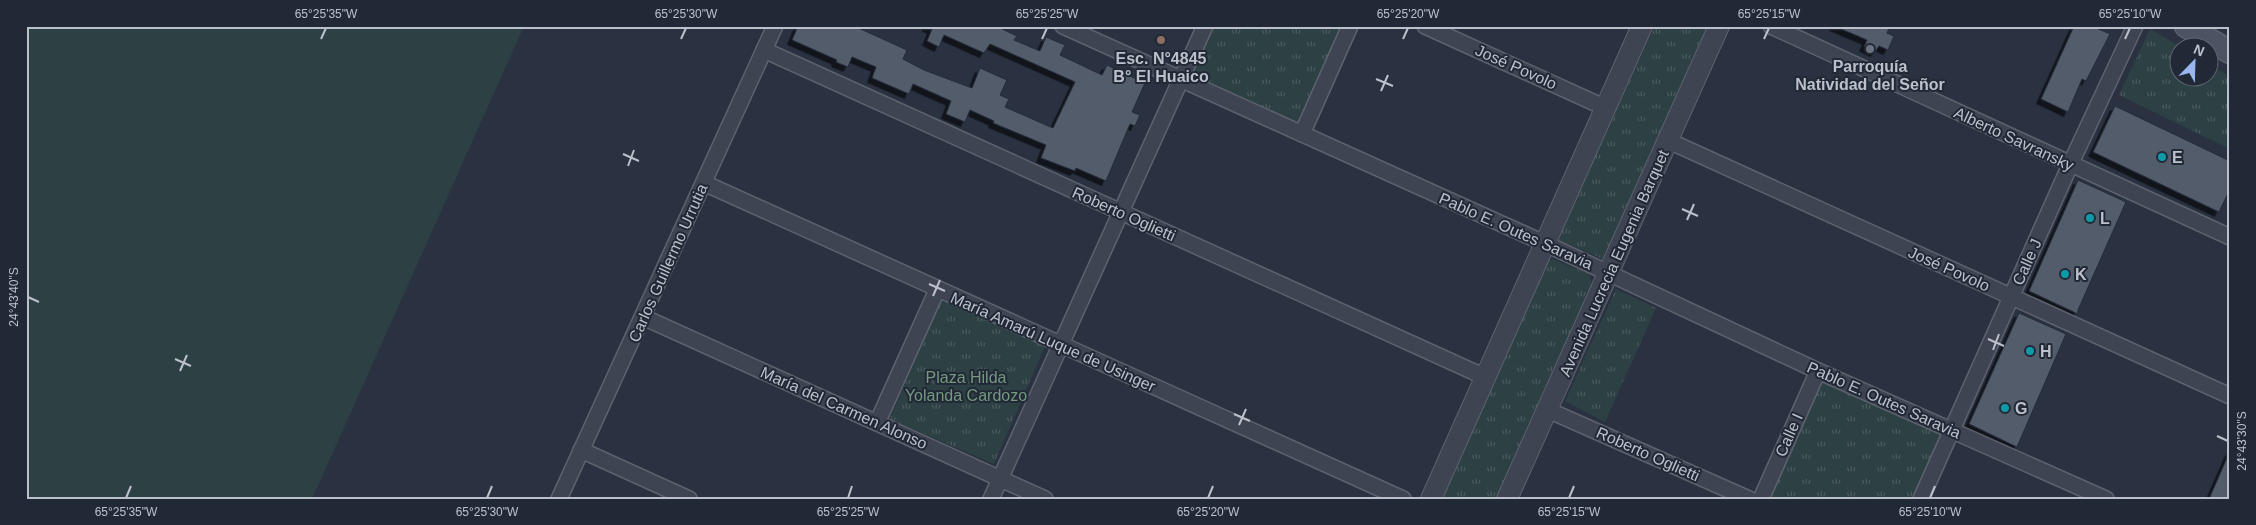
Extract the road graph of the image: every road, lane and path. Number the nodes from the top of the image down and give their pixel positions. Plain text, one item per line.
1 (775, 26) edge
2 (1063, 26) edge
3 (1204, 26) edge
4 (1350, 26) edge
5 (1425, 26) edge
6 (1642, 26) edge
7 (1719, 26) edge
8 (1772, 26) edge
9 (2135, 26) edge
10 (2186, 26) edge
11 (764, 50) junction
12 (2230, 52) edge
13 (1180, 79) junction
14 (1606, 108) junction
15 (1302, 134) junction
16 (1669, 141) junction
17 (2070, 165) junction
18 (704, 183) junction
19 (1120, 212) junction
20 (2230, 237) edge
21 (1544, 244) junction
22 (1609, 273) junction
23 (937, 290) junction
24 (2012, 297) junction
25 (643, 317) junction
26 (1061, 344) junction
27 (1818, 371) junction
28 (1485, 377) junction
29 (2230, 396) edge
30 (1548, 410) junction
31 (878, 424) junction
32 (1953, 430) junction
33 (581, 450) junction
34 (1000, 479) junction
35 (559, 499) edge
36 (689, 499) edge
37 (991, 499) edge
38 (1045, 499) edge
39 (1403, 499) edge
40 (1431, 499) edge
41 (1507, 499) edge
42 (1749, 499) edge
43 (1761, 499) edge
44 (1922, 499) edge
45 (2106, 499) edge

1 - 11 street, Carlos Guillermo Urrutia
2 - 13 street, Pablo E. Outes Saravia
3 - 13 street
4 - 15 street
5 - 14 street, José Povolo
6 - 14 street
7 - 16 street, Avenida Lucrecia Eugenia Barquet
8 - 17 street, Alberto Savransky
9 - 17 street, Calle J
10 - 12 main road
11 - 18 street, Carlos Guillermo Urrutia
11 - 19 street, Roberto Oglietti
13 - 15 street, Pablo E. Outes Saravia
13 - 19 street
14 - 21 street
15 - 21 street, Pablo E. Outes Saravia
16 - 22 street, Avenida Lucrecia Eugenia Barquet
16 - 24 street, José Povolo
17 - 20 street, Alberto Savransky
17 - 24 street, Calle J
18 - 23 street, María Amarú Luque de Usinger
18 - 25 street, Carlos Guillermo Urrutia
19 - 26 street
19 - 28 street, Roberto Oglietti
21 - 22 street, Pablo E. Outes Saravia
21 - 28 street
22 - 27 street, Pablo E. Outes Saravia
22 - 30 street, Avenida Lucrecia Eugenia Barquet
23 - 26 street, María Amarú Luque de Usinger
23 - 31 street
24 - 29 street, José Povolo
24 - 32 street, Calle J
25 - 31 street, María del Carmen Alonso
25 - 33 street, Carlos Guillermo Urrutia
26 - 34 street
26 - 39 street, María Amarú Luque de Usinger
27 - 32 street, Pablo E. Outes Saravia
27 - 43 street, Calle I
28 - 40 street
30 - 41 street, Avenida Lucrecia Eugenia Barquet
30 - 42 street, Roberto Oglietti
31 - 34 street, María del Carmen Alonso
32 - 44 street, Calle J
32 - 45 street, Pablo E. Outes Saravia
33 - 35 street, Carlos Guillermo Urrutia
33 - 36 street
34 - 37 street
34 - 38 street, María del Carmen Alonso

